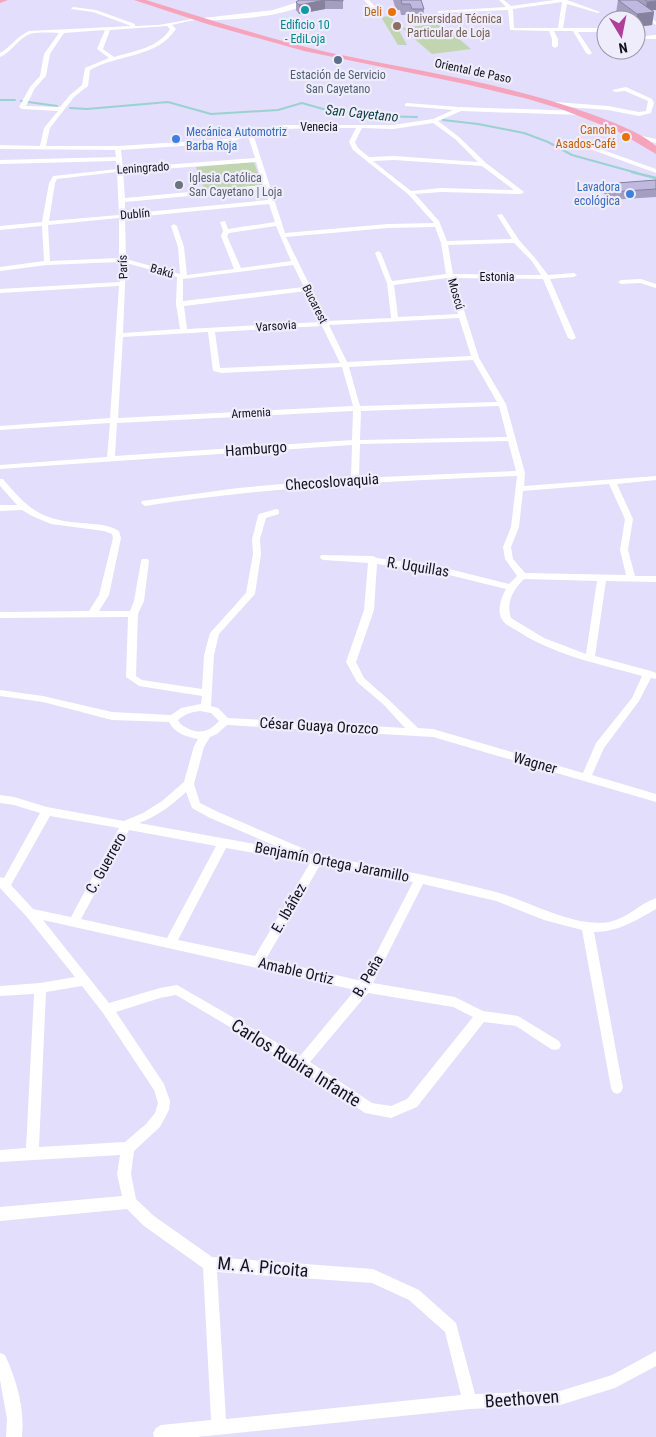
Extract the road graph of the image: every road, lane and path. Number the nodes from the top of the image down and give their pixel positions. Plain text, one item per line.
1 (4, 0) edge
2 (138, 0) edge
3 (309, 0) edge
4 (366, 0) edge
5 (501, 0) edge
6 (631, 0) edge
7 (0, 1) edge
8 (565, 1) edge
9 (73, 8) dead end
10 (510, 8) junction
11 (596, 11) edge
12 (439, 12) dead end
13 (378, 13) dead end
14 (197, 19) junction
15 (168, 24) junction
16 (656, 24) edge
17 (139, 27) junction
18 (108, 28) junction
19 (62, 30) junction
20 (550, 30) junction
21 (560, 30) junction
22 (574, 30) junction
23 (596, 30) edge
24 (555, 46) dead end
25 (589, 53) dead end
26 (0, 55) edge
27 (112, 58) junction
28 (615, 90) dead end
29 (554, 104) junction
30 (407, 105) dead end
31 (61, 109) junction
32 (460, 109) junction
33 (580, 113) junction
34 (434, 121) junction
35 (359, 128) junction
36 (250, 133) junction
37 (636, 136) junction
38 (656, 141) edge
39 (0, 147) edge
40 (44, 147) junction
41 (589, 147) dead end
42 (118, 148) junction
43 (656, 151) edge
44 (119, 159) junction
45 (368, 159) junction
46 (258, 160) junction
47 (0, 162) edge
48 (484, 164) junction
49 (121, 170) junction
50 (656, 170) edge
51 (266, 187) junction
52 (627, 187) edge
53 (598, 188) dead end
54 (410, 193) junction
55 (122, 200) junction
56 (271, 202) junction
57 (122, 215) junction
58 (500, 215) dead end
59 (223, 222) dead end
60 (45, 224) junction
61 (278, 224) junction
62 (437, 224) junction
63 (174, 226) dead end
64 (0, 228) edge
65 (226, 231) junction
66 (282, 235) junction
67 (516, 241) junction
68 (444, 243) junction
69 (378, 253) dead end
70 (122, 260) junction
71 (295, 263) junction
72 (47, 264) junction
73 (0, 268) edge
74 (238, 269) junction
75 (574, 274) dead end
76 (182, 276) junction
77 (450, 276) junction
78 (546, 277) junction
79 (620, 282) dead end
80 (390, 283) junction
81 (123, 284) junction
82 (656, 286) edge
83 (307, 289) junction
84 (0, 291) edge
85 (180, 304) junction
86 (462, 316) junction
87 (395, 320) junction
88 (324, 322) junction
89 (211, 331) junction
90 (184, 332) junction
91 (119, 335) junction
92 (572, 338) dead end
93 (475, 358) junction
94 (345, 365) junction
95 (502, 404) junction
96 (357, 408) junction
97 (114, 420) junction
98 (0, 428) edge
99 (512, 439) junction
100 (355, 442) junction
101 (111, 459) junction
102 (0, 467) edge
103 (521, 473) junction
104 (656, 478) edge
105 (354, 480) junction
106 (0, 481) edge
107 (612, 482) junction
108 (520, 489) junction
109 (145, 503) dead end
110 (22, 507) junction
111 (0, 508) edge
112 (276, 512) dead end
113 (324, 557) dead end
114 (373, 559) junction
115 (145, 561) dead end
116 (522, 576) junction
117 (602, 577) junction
118 (631, 578) junction
119 (656, 579) edge
120 (510, 587) junction
121 (93, 613) junction
122 (133, 614) junction
123 (0, 615) edge
124 (590, 658) junction
125 (652, 674) edge
126 (0, 693) edge
127 (205, 693) junction
128 (206, 708) junction
129 (174, 719) junction
130 (225, 721) junction
131 (414, 731) junction
132 (207, 734) junction
133 (191, 736) junction
134 (199, 746) junction
135 (586, 777) junction
136 (189, 784) junction
137 (656, 798) edge
138 (0, 799) edge
139 (47, 810) junction
140 (128, 824) junction
141 (224, 842) junction
142 (317, 860) junction
143 (420, 879) junction
144 (3, 883) edge
145 (656, 903) edge
146 (30, 913) junction
147 (74, 922) junction
148 (587, 927) junction
149 (170, 943) junction
150 (258, 962) junction
151 (83, 982) junction
152 (40, 988) junction
153 (365, 988) junction
154 (0, 991) edge
155 (106, 1010) junction
156 (482, 1016) junction
157 (555, 1046) dead end
158 (301, 1063) junction
159 (617, 1088) dead end
160 (128, 1148) junction
161 (32, 1153) junction
162 (0, 1156) edge
163 (130, 1202) junction
164 (0, 1214) edge
165 (210, 1264) junction
166 (656, 1358) edge
167 (0, 1360) edge
168 (470, 1402) junction
169 (219, 1426) junction
170 (161, 1436) edge
171 (14, 1437) edge

1 - 7 highway
2 - 14 highway, Oriental de Paso
3 - 14 street
4 - 13 street
5 - 10 street
6 - 16 street
8 - 10 street
8 - 11 street
8 - 21 street
9 - 17 street
10 - 12 street
10 - 20 street
14 - 15 street
14 - 29 highway, Oriental de Paso
15 - 17 street
15 - 27 street
17 - 18 street
18 - 19 street
18 - 27 street
19 - 26 street
19 - 31 street
20 - 21 street
20 - 24 street
21 - 22 street
22 - 23 street
22 - 25 street
27 - 31 street
28 - 29 street
29 - 33 highway, Oriental de Paso
30 - 32 street
31 - 40 street
32 - 33 street, Venecia
32 - 34 street, Venecia
33 - 37 highway, Oriental de Paso
34 - 35 street, Venecia
34 - 48 street
35 - 36 street, Venecia
35 - 45 street, Moscú
36 - 42 street, Venecia
36 - 46 street, Bucarest
37 - 38 main road
37 - 43 highway, Oriental de Paso
39 - 40 street
40 - 42 street
41 - 50 street
42 - 44 street, París
44 - 47 street
44 - 49 street, París
45 - 48 street
45 - 54 street, Moscú
46 - 49 street, Leningrado
46 - 51 street, Bucarest
48 - 54 street
49 - 55 street, París
49 - 60 street, Leningrado
51 - 55 street
51 - 56 street, Bucarest
52 - 53 street
54 - 62 street, Moscú
55 - 57 street, París
56 - 57 street, Dublín
56 - 61 street, Bucarest
57 - 60 street, Dublín
57 - 70 street, París
58 - 67 street
59 - 65 street
60 - 64 street, Dublín
60 - 72 street
61 - 65 street
61 - 66 street, Bucarest
62 - 66 street
62 - 68 street, Moscú
63 - 76 street
65 - 74 street
66 - 71 street, Bucarest
67 - 68 street
67 - 78 street
68 - 77 street, Moscú
69 - 80 street
70 - 72 street, Bakú
70 - 76 street, Bakú
70 - 81 street, París
71 - 74 street, Bakú
71 - 83 street, Bucarest
72 - 73 street, Bakú
74 - 76 street, Bakú
75 - 78 street, Estonia
76 - 85 street
77 - 78 street, Estonia
77 - 80 street, Estonia
77 - 86 street, Moscú
78 - 92 street
79 - 82 street
80 - 87 street
81 - 84 street
81 - 91 street, París
83 - 85 street
83 - 88 street, Bucarest
85 - 90 street
86 - 87 street, Varsovia
86 - 93 street, Moscú
87 - 88 street, Varsovia
88 - 89 street, Varsovia
88 - 94 street, Bucarest
89 - 90 street, Varsovia
89 - 94 street
90 - 91 street, Varsovia
91 - 97 street, París
93 - 94 street
93 - 95 street, Moscú
94 - 96 street, Bucarest
95 - 96 street, Armenia
95 - 99 street, Moscú
96 - 97 street, Armenia
96 - 100 street, Bucarest
97 - 98 street, Armenia
97 - 101 street, París
99 - 100 street, Hamburgo
99 - 103 street, Moscú
100 - 101 street, Hamburgo
100 - 105 street, Bucarest
101 - 102 street, Hamburgo
103 - 105 street, Checoslovaquia
103 - 108 street, Moscú
104 - 107 street
105 - 109 street, Checoslovaquia
106 - 110 street
107 - 108 street
107 - 118 street
108 - 116 street, Moscú
110 - 111 street
110 - 121 street
112 - 127 street
113 - 114 street, R. Uquillas
114 - 120 street, R. Uquillas
114 - 131 street
115 - 122 street
116 - 117 street
116 - 120 street
117 - 118 street
117 - 124 street
118 - 119 street
120 - 124 street
121 - 122 street
121 - 123 street
122 - 127 street
124 - 125 street
125 - 135 street
126 - 129 street
127 - 128 street
128 - 129 street
128 - 130 street
129 - 133 street
130 - 131 street, César Guaya Orozco
130 - 132 street
131 - 135 street, Wagner
132 - 133 street
132 - 134 street
133 - 134 street
134 - 136 street
135 - 137 street, Wagner
136 - 140 street, C. Guerrero
136 - 142 street
138 - 139 street, Benjamín Ortega Jaramillo
139 - 140 street, Benjamín Ortega Jaramillo
139 - 144 street
140 - 141 street, Benjamín Ortega Jaramillo
140 - 147 street, C. Guerrero
141 - 142 street, Benjamín Ortega Jaramillo
141 - 149 street
142 - 143 street, Benjamín Ortega Jaramillo
142 - 150 street, E. Ibáñez
143 - 148 street, Benjamín Ortega Jaramillo
143 - 153 street, B. Peña
144 - 146 street
145 - 148 street, Benjamín Ortega Jaramillo
146 - 147 street, Amable Ortiz
146 - 151 street
147 - 149 street, Amable Ortiz
148 - 159 street
149 - 150 street, Amable Ortiz
150 - 153 street, Amable Ortiz
151 - 152 street
151 - 155 street
152 - 154 street
152 - 161 street
153 - 156 street, Amable Ortiz
153 - 158 street, B. Peña
155 - 158 street, Carlos Rubira Infante
155 - 160 street
156 - 157 street, Amable Ortiz
156 - 158 street, Carlos Rubira Infante
160 - 161 street
160 - 163 street
161 - 162 street
163 - 164 street
163 - 165 street, M. A. Picoita
165 - 168 street, M. A. Picoita
165 - 169 street
166 - 168 street, Beethoven
167 - 171 street
168 - 169 street, Beethoven
169 - 170 street, Beethoven

